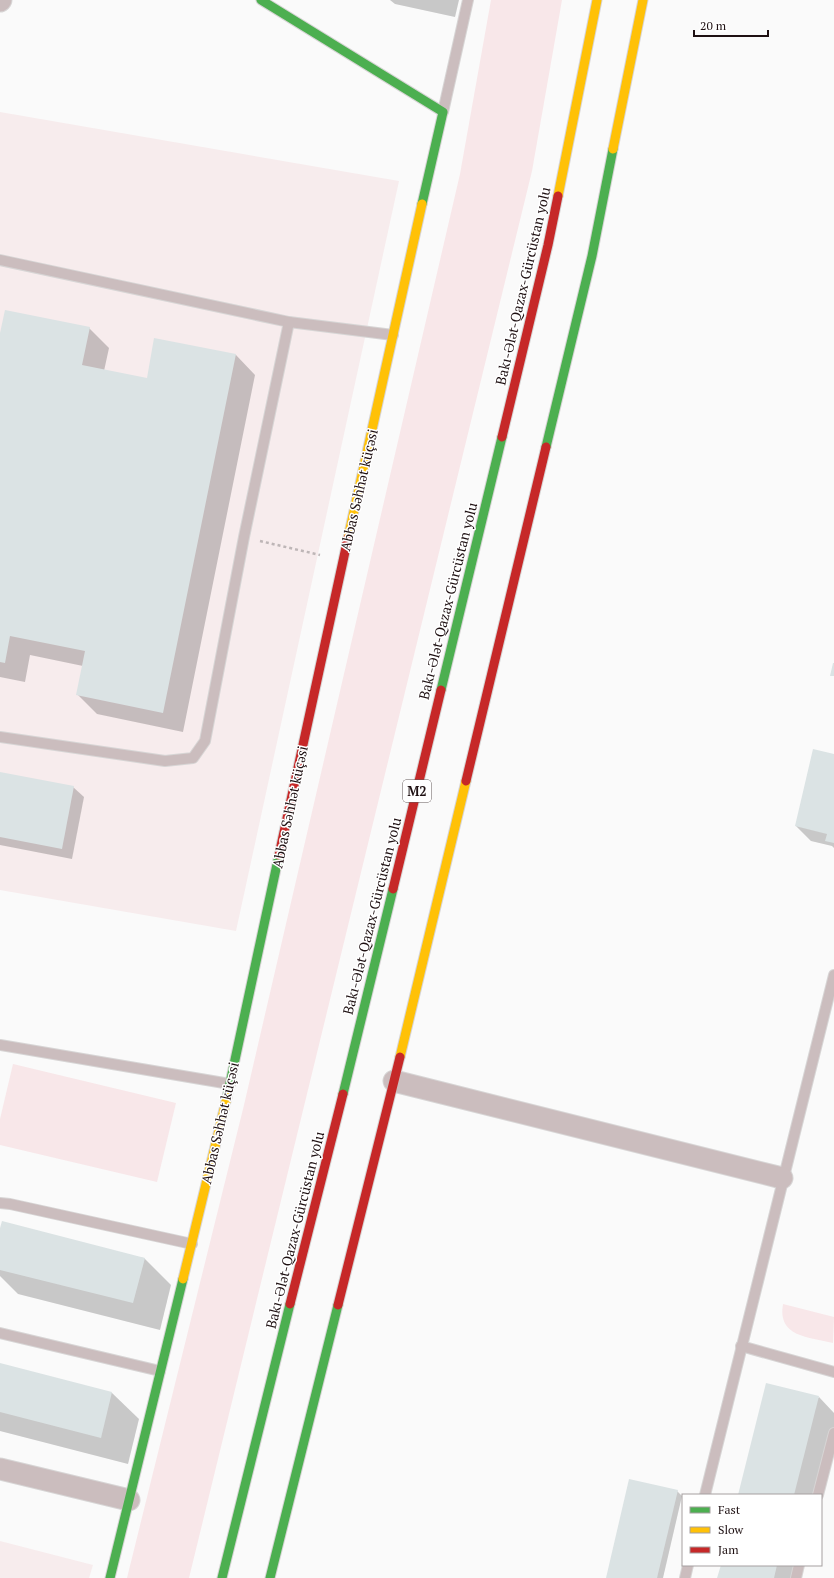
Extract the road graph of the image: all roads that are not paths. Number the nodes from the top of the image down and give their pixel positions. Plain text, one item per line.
1 (261, 0) edge
2 (468, 0) edge
3 (597, 0) edge
4 (643, 0) edge
5 (443, 112) junction
6 (0, 260) edge
7 (289, 322) junction
8 (393, 335) junction
9 (0, 737) edge
10 (834, 975) edge
11 (0, 1045) edge
12 (394, 1081) junction
13 (230, 1084) junction
14 (782, 1178) junction
15 (0, 1203) edge
16 (192, 1244) junction
17 (0, 1333) edge
18 (741, 1346) junction
19 (160, 1371) junction
20 (834, 1372) edge
21 (834, 1433) edge
22 (0, 1469) edge
23 (705, 1494) edge
24 (818, 1494) edge
25 (129, 1500) junction
26 (688, 1566) edge
27 (799, 1566) edge
28 (110, 1578) edge
29 (222, 1578) edge
30 (270, 1578) edge
31 (685, 1578) edge
32 (796, 1578) edge

1 - 5 main road
2 - 5 lane
3 - 29 main road, Bakı-Ələt-Qazax-Gürcüstan yolu / M2
4 - 12 main road
5 - 8 main road, Abbas Səhhət küçəsi
6 - 7 lane
7 - 8 lane
7 - 9 lane
8 - 13 main road, Abbas Səhhət küçəsi
10 - 14 lane
11 - 13 lane
12 - 14 street
12 - 30 main road
13 - 16 main road, Abbas Səhhət küçəsi
14 - 18 lane
15 - 16 lane
16 - 19 main road, Abbas Səhhət küçəsi
17 - 19 lane
18 - 20 lane
18 - 23 lane
19 - 25 main road, Abbas Səhhət küçəsi
21 - 24 lane
22 - 25 street
25 - 28 main road, Abbas Səhhət küçəsi
26 - 31 lane
27 - 32 lane

